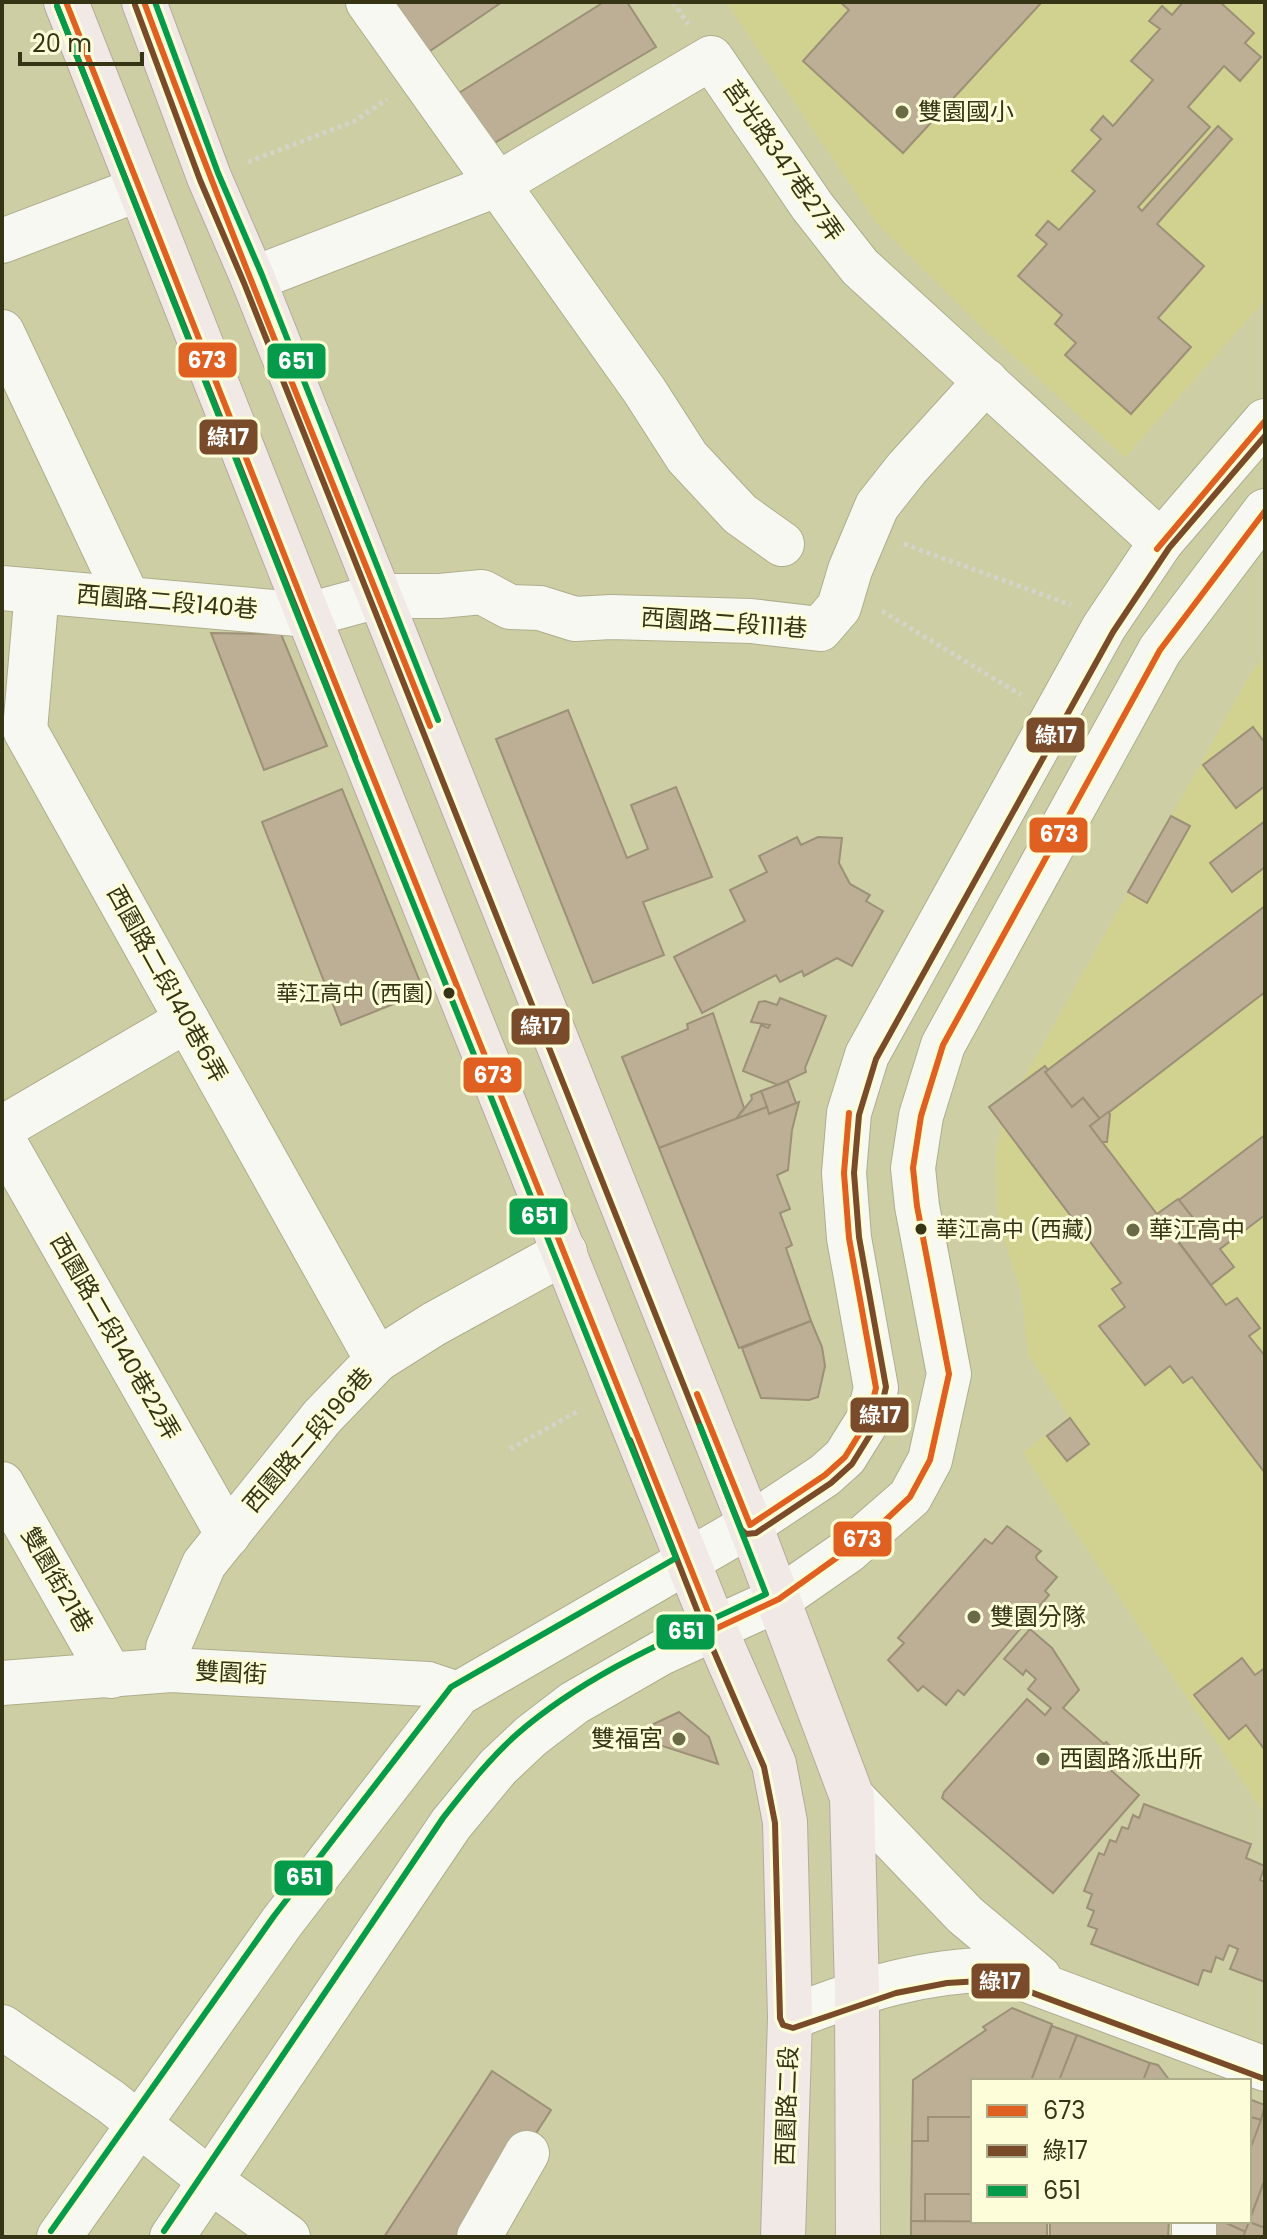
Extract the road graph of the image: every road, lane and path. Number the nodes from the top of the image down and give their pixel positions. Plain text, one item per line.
1 (144, 2) edge
2 (368, 2) edge
3 (74, 6) edge
4 (420, 75) junction
5 (209, 177) junction
6 (496, 185) junction
7 (139, 189) junction
8 (2, 241) edge
9 (253, 279) junction
10 (2, 332) edge
11 (986, 381) junction
12 (1265, 421) edge
13 (1265, 511) edge
14 (866, 530) junction
15 (1161, 542) junction
16 (782, 544) dead end
17 (11, 588) edge
18 (845, 588) junction
19 (378, 596) junction
20 (128, 599) junction
21 (308, 615) junction
22 (1110, 619) junction
23 (1056, 715) junction
24 (187, 1020) junction
25 (2, 1128) edge
26 (2, 1138) edge
27 (565, 1252) junction
28 (377, 1360) junction
29 (580, 1410) dead end
30 (510, 1449) dead end
31 (2, 1484) edge
32 (750, 1525) junction
33 (228, 1535) junction
34 (689, 1562) junction
35 (779, 1599) junction
36 (715, 1629) junction
37 (171, 1670) junction
38 (111, 1676) junction
39 (2, 1683) edge
40 (458, 1694) junction
41 (852, 1797) junction
42 (1050, 1987) junction
43 (857, 1991) junction
44 (790, 2018) junction
45 (2, 2027) edge
46 (1198, 2062) edge
47 (1265, 2069) edge
48 (140, 2124) junction
49 (527, 2153) dead end
50 (212, 2182) junction
51 (59, 2237) edge
52 (172, 2237) edge
53 (288, 2237) edge
54 (479, 2237) edge
55 (783, 2237) edge
56 (858, 2237) edge

1 - 5 main road
2 - 4 street
3 - 7 main road, 西園路二段
4 - 5 path
4 - 6 street
5 - 9 main road
6 - 9 street, 莒光路347巷27弄
6 - 11 street, 莒光路347巷27弄
6 - 16 street
7 - 8 street
7 - 21 main road, 西園路二段
9 - 19 main road
10 - 20 street
11 - 14 street, 西園路二段111巷
11 - 15 street, 莒光路347巷27弄
12 - 15 street
13 - 35 street
14 - 18 street, 西園路二段111巷
14 - 22 path
15 - 22 street
17 - 20 street, 西園路二段140巷
17 - 24 street, 西園路二段140巷6弄
18 - 19 street, 西園路二段111巷
18 - 23 path
19 - 21 street, 西園路二段140巷
19 - 32 main road
20 - 21 street, 西園路二段140巷
21 - 27 main road, 西園路二段
22 - 23 street
23 - 32 street
24 - 25 street
24 - 28 street, 西園路二段140巷6弄
26 - 33 street, 西園路二段140巷22弄
27 - 28 street, 西園路二段196巷
27 - 34 main road, 西園路二段
28 - 33 street, 西園路二段196巷
29 - 30 path
31 - 38 street, 雙園街21巷
32 - 34 street
32 - 35 main road
33 - 37 street, 西園路二段196巷
34 - 36 main road, 西園路二段
34 - 40 street
35 - 36 street
35 - 41 main road
36 - 44 main road, 西園路二段
36 - 50 street
37 - 38 street, 雙園街
37 - 40 street, 雙園街
38 - 39 street, 雙園街
40 - 48 street
41 - 42 street
41 - 43 main road
42 - 43 street
42 - 46 street
43 - 44 street
43 - 56 main road
44 - 55 main road, 西園路二段
45 - 48 street
46 - 47 street
48 - 50 street
48 - 51 street
49 - 54 street
50 - 52 street
50 - 53 street

